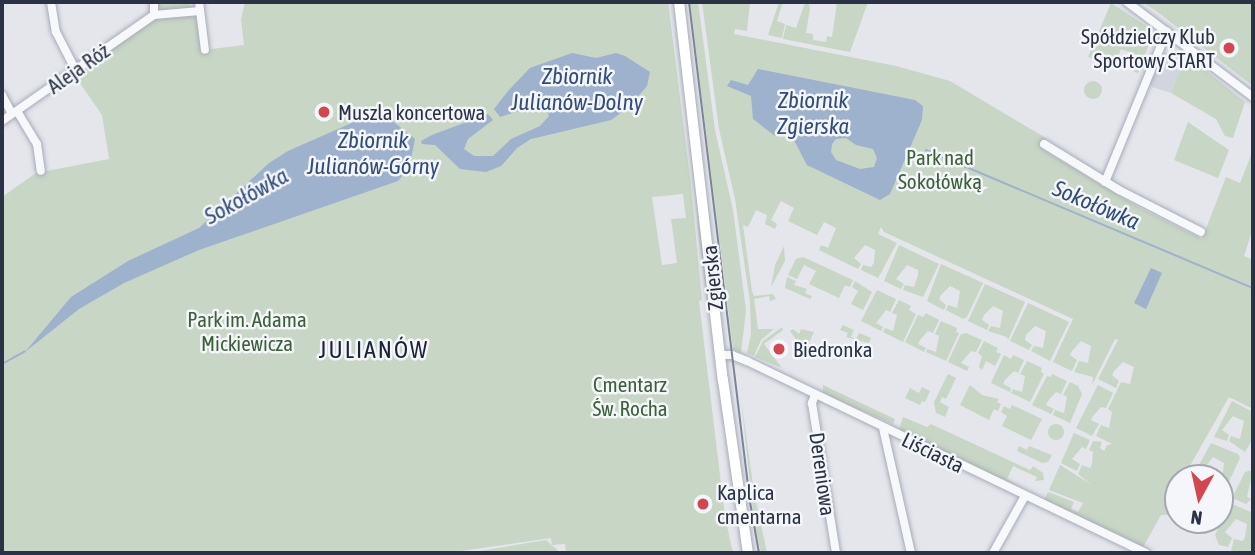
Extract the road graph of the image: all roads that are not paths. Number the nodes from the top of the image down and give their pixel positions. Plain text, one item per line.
1 (51, 2) edge
2 (154, 2) edge
3 (679, 2) edge
4 (1127, 2) edge
5 (199, 7) edge
6 (154, 15) junction
7 (1167, 31) junction
8 (205, 50) dead end
9 (75, 69) junction
10 (2, 95) edge
11 (1253, 97) edge
12 (15, 112) junction
13 (2, 121) edge
14 (1044, 144) dead end
15 (41, 171) dead end
16 (1105, 182) junction
17 (1201, 232) dead end
18 (720, 355) junction
19 (815, 395) junction
20 (883, 428) junction
21 (1025, 496) junction
22 (748, 553) edge
23 (836, 553) edge
24 (911, 553) edge
25 (993, 553) edge
26 (1146, 553) edge

1 - 9 street
2 - 6 street
3 - 18 main road, Zgierska
4 - 7 street
5 - 6 street, Aleja Róż
5 - 8 street
6 - 9 street, Aleja Róż
7 - 11 street
7 - 16 street
9 - 12 street, Aleja Róż
10 - 12 street
12 - 13 street, Aleja Róż
12 - 15 street
14 - 16 street
16 - 17 street
18 - 19 street, Liściasta
18 - 22 main road, Zgierska
19 - 20 street, Liściasta
19 - 23 street, Dereniowa
20 - 21 street, Liściasta
20 - 24 street
21 - 25 street
21 - 26 street, Liściasta

